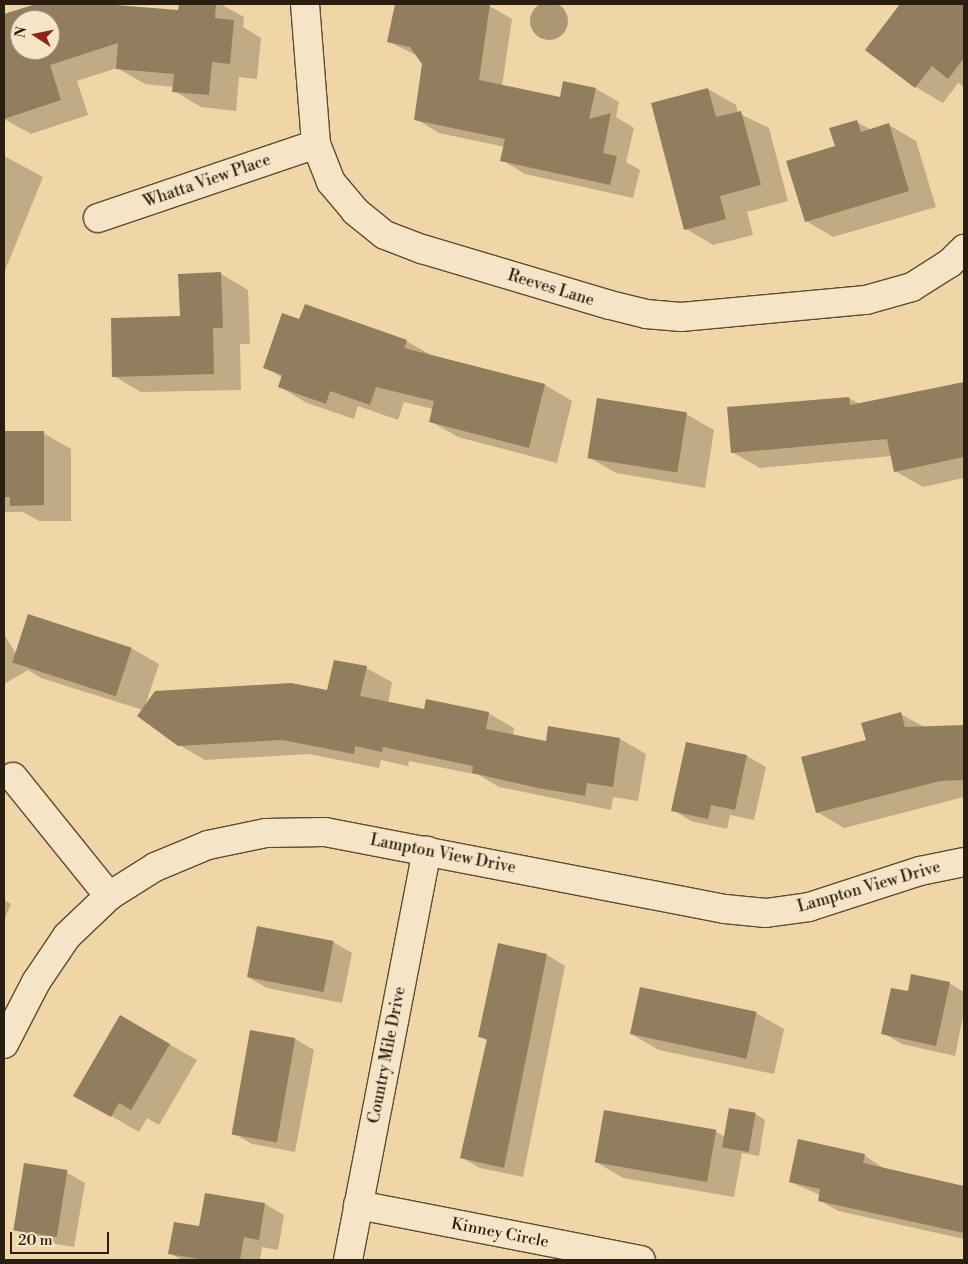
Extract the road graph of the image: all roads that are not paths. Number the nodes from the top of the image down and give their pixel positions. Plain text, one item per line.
1 (305, 4) edge
2 (316, 144) junction
3 (98, 218) dead end
4 (964, 249) edge
5 (13, 777) dead end
6 (427, 850) junction
7 (964, 862) edge
8 (109, 896) junction
9 (4, 1044) edge
10 (358, 1205) junction
11 (348, 1260) edge
12 (641, 1260) edge

1 - 2 street, Reeves Lane
2 - 3 street, Whatta View Place
2 - 4 street, Reeves Lane
5 - 8 street
6 - 7 street, Lampton View Drive
6 - 8 street, Lampton View Drive
6 - 10 street, Country Mile Drive
8 - 9 street, Lampton View Drive
10 - 11 street, Country Mile Drive
10 - 12 street, Kinney Circle

